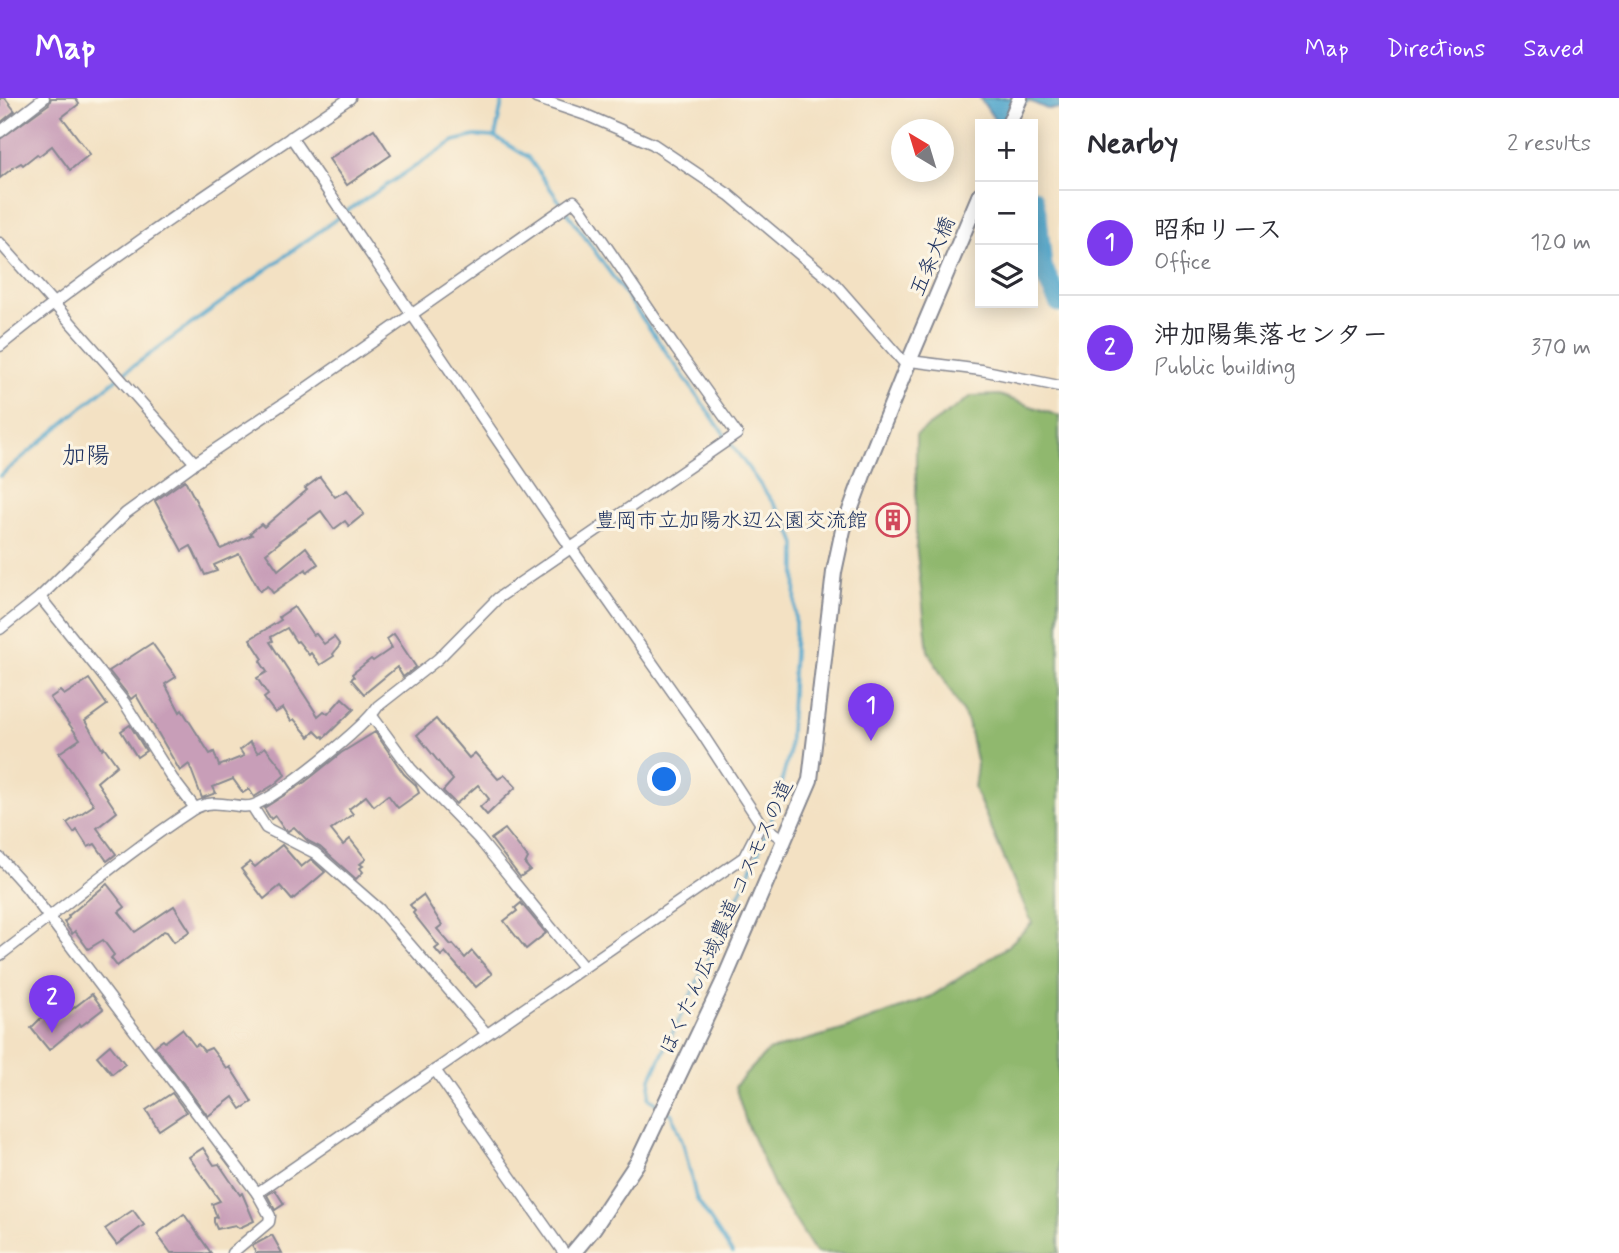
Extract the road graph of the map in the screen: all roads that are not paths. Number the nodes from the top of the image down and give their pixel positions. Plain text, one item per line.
1 (44, 98) edge
2 (350, 98) edge
3 (536, 98) edge
4 (1020, 98) edge
5 (1011, 119) edge
6 (0, 132) edge
7 (291, 136) junction
8 (975, 206) edge
9 (0, 243) edge
10 (52, 304) junction
11 (412, 313) junction
12 (922, 334) joint
13 (0, 346) edge
14 (908, 363) junction
15 (1059, 386) edge
16 (195, 463) junction
17 (572, 548) junction
18 (40, 597) junction
19 (0, 629) edge
20 (372, 716) junction
21 (252, 806) junction
22 (195, 808) junction
23 (761, 824) junction
24 (785, 841) junction
25 (0, 858) edge
26 (50, 918) junction
27 (0, 955) edge
28 (583, 967) junction
29 (486, 1034) junction
30 (435, 1070) junction
31 (257, 1193) junction
32 (232, 1253) edge
33 (564, 1253) edge
34 (573, 1253) edge

1 - 6 street
2 - 7 street
3 - 14 street
4 - 5 street
7 - 10 street
7 - 11 street
8 - 12 street, 五条大橋
9 - 10 street
10 - 13 street
10 - 16 street
11 - 16 street
11 - 17 street
11 - 17 street
12 - 14 street, ほくたん広域農道 コスモスの道
14 - 15 street
14 - 24 street, ほくたん広域農道 コスモスの道
16 - 18 street
17 - 20 street
17 - 23 street
18 - 19 street
18 - 22 street
20 - 21 street
20 - 28 street
21 - 22 street
21 - 29 street
22 - 26 street
23 - 24 street
23 - 28 street
24 - 34 street, ほくたん広域農道 コスモスの道
25 - 26 street
26 - 27 street
26 - 31 street
28 - 29 street
29 - 30 street
30 - 31 street
30 - 33 street
31 - 32 street

